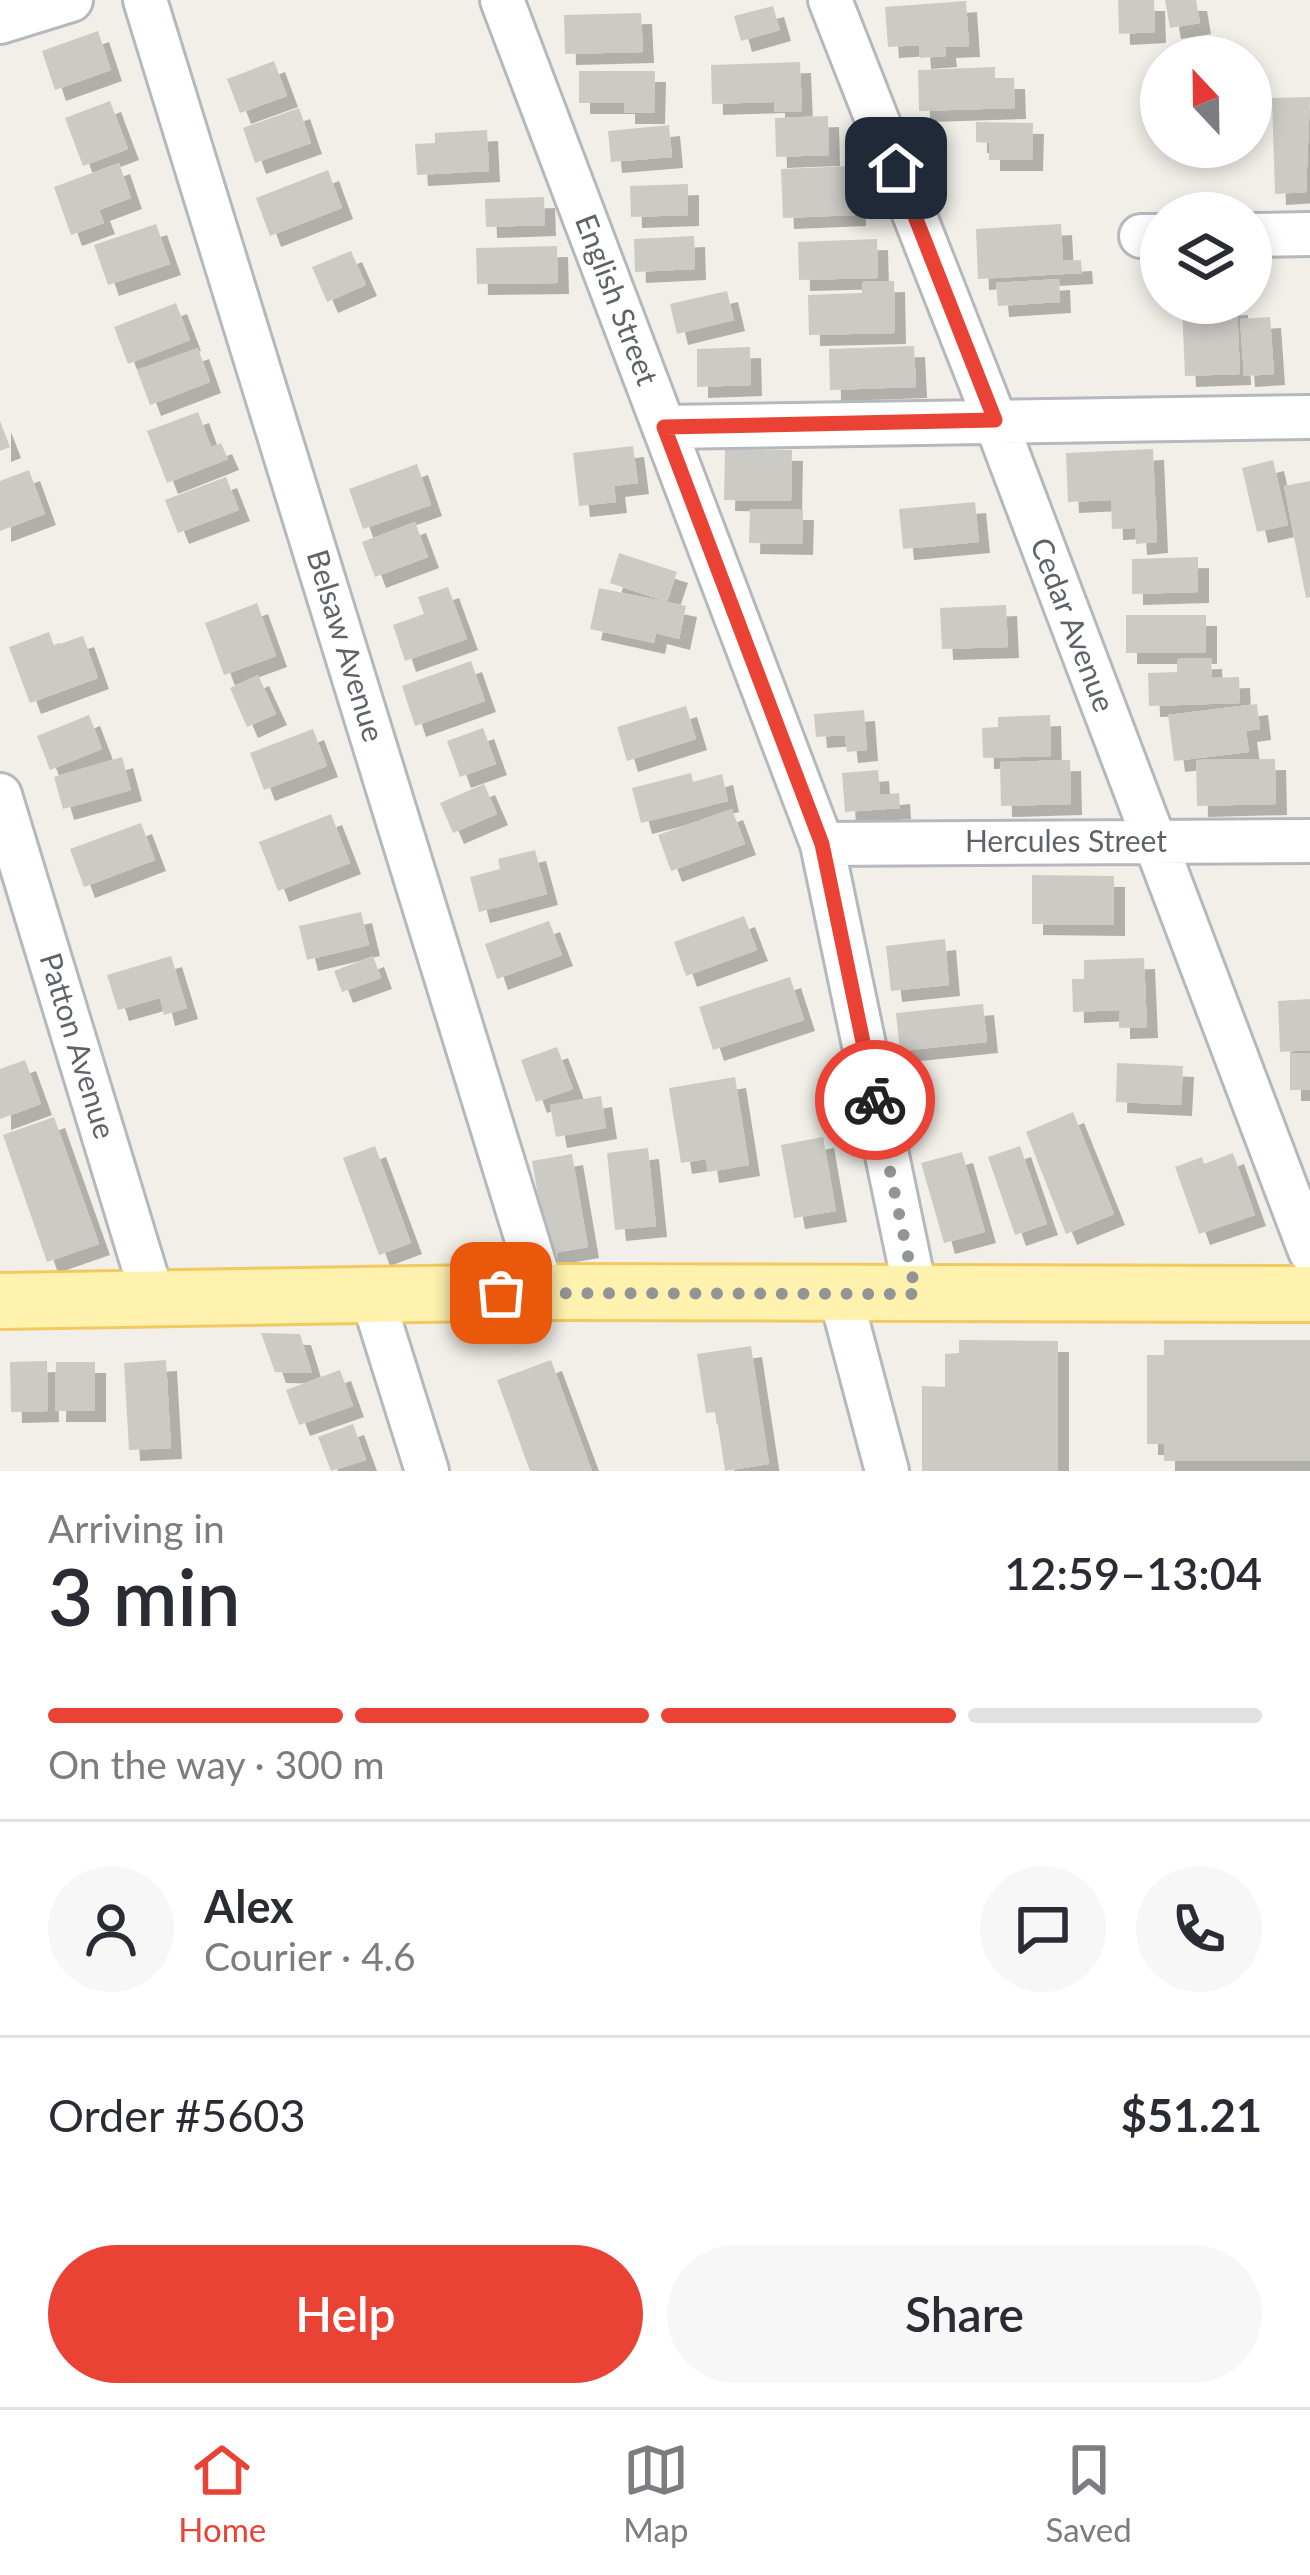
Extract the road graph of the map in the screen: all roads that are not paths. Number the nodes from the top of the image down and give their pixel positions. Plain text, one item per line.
1 (71, 0) edge
2 (146, 0) edge
3 (502, 0) edge
4 (830, 0) edge
5 (0, 22) edge
6 (1310, 234) edge
7 (1272, 235) edge
8 (1310, 417) edge
9 (995, 420) junction
10 (664, 427) junction
11 (0, 795) edge
12 (1154, 841) junction
13 (1310, 841) edge
14 (822, 844) junction
15 (1310, 1251) edge
16 (544, 1292) junction
17 (839, 1294) junction
18 (916, 1294) junction
19 (1310, 1294) edge
20 (372, 1296) junction
21 (153, 1298) junction
22 (0, 1300) edge
23 (427, 1471) edge
24 (887, 1471) edge

1 - 5 street
2 - 16 street, Belsaw Avenue
3 - 10 street, English Street
4 - 9 street, Cedar Avenue
6 - 7 street
8 - 9 street
9 - 10 street
9 - 12 street, Cedar Avenue
10 - 14 street, English Street
11 - 21 street, Patton Avenue
12 - 13 street, Hercules Street
12 - 14 street, Hercules Street
12 - 15 street, Cedar Avenue
14 - 18 street, English Street
16 - 17 main road
16 - 20 main road
17 - 18 main road
17 - 24 street
18 - 19 main road
20 - 21 main road
20 - 23 street
21 - 22 main road

